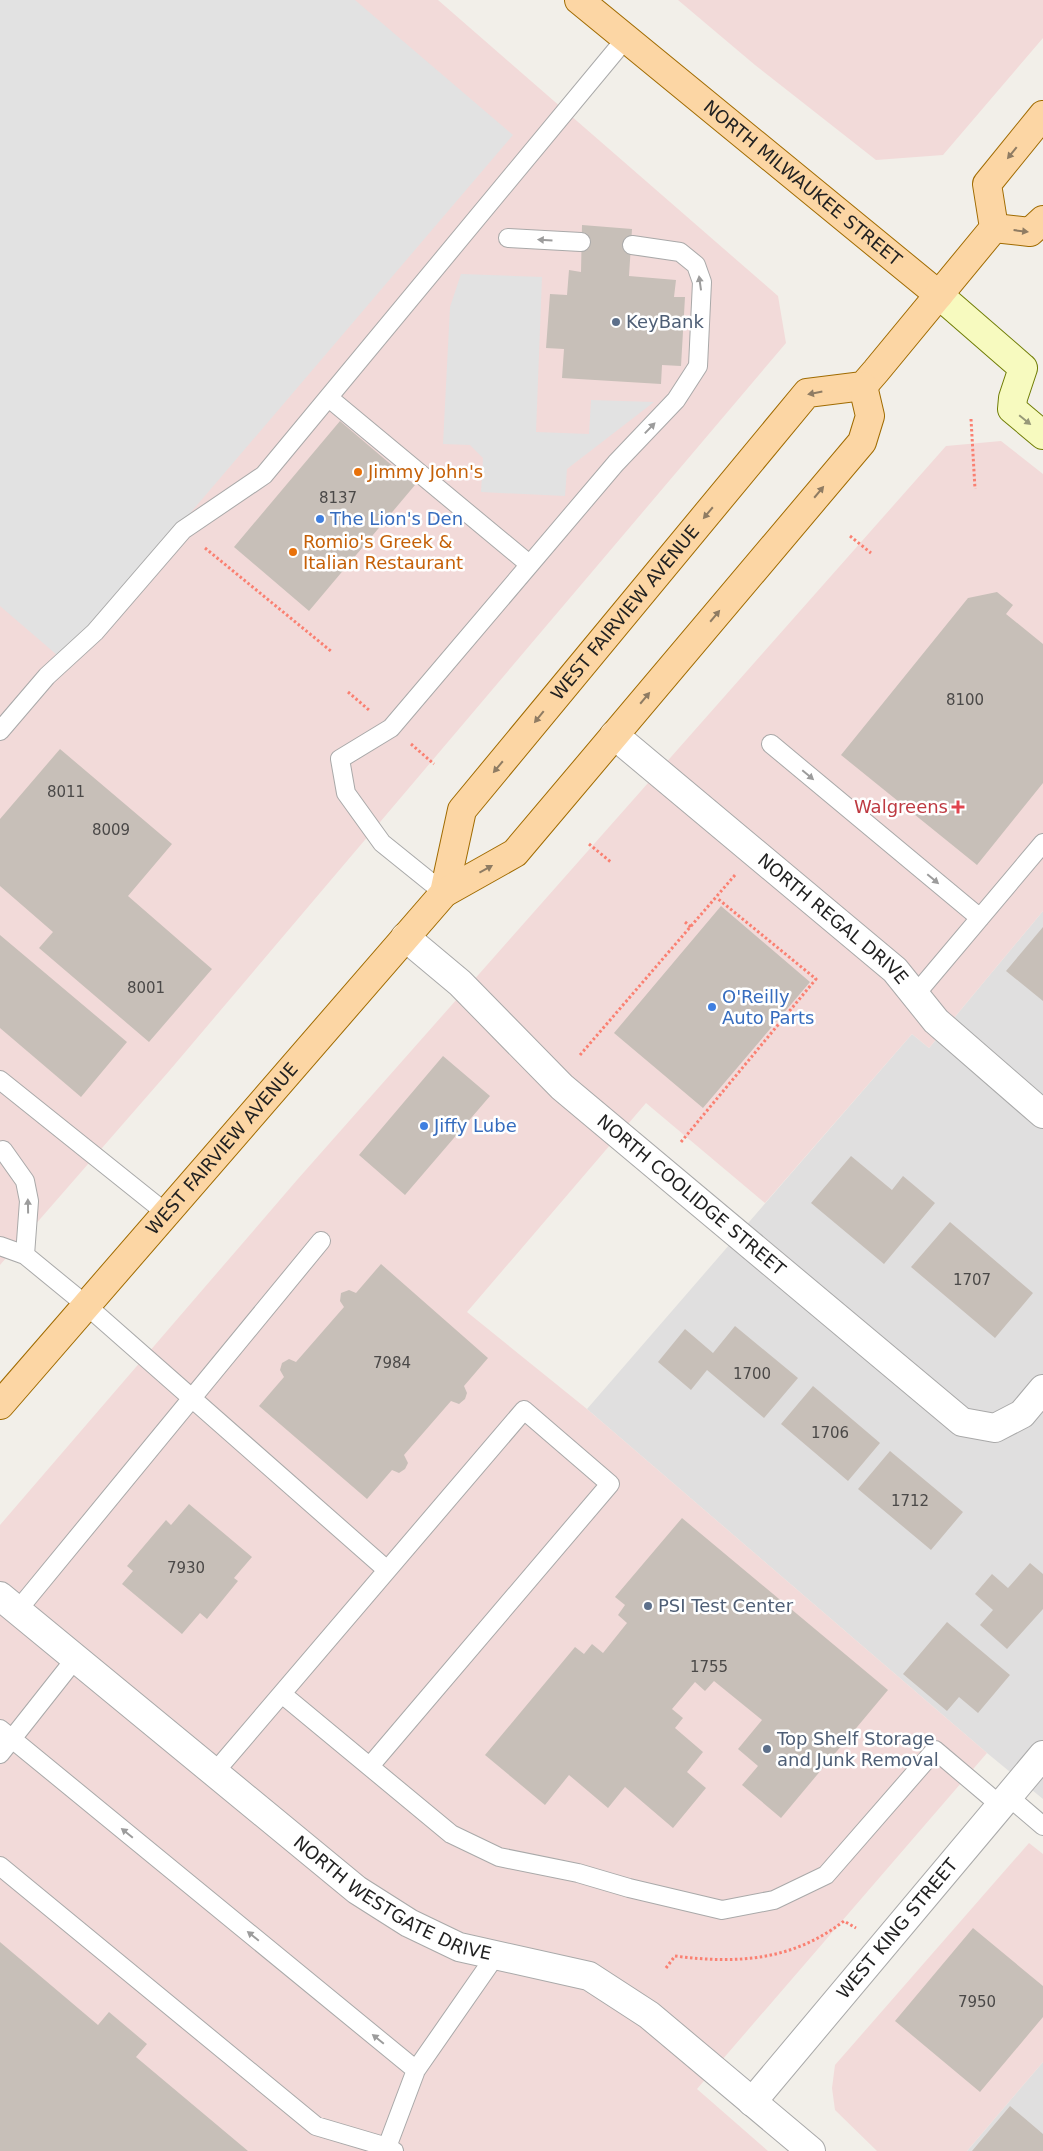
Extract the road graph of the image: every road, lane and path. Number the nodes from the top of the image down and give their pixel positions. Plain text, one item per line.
1 (579, 0) edge
2 (626, 38) junction
3 (1043, 115) edge
4 (1043, 220) edge
5 (994, 228) junction
6 (508, 238) dead end
7 (582, 242) dead end
8 (632, 245) dead end
9 (938, 295) junction
10 (1033, 366) edge
11 (863, 386) junction
12 (328, 398) junction
13 (971, 419) dead end
14 (1043, 435) edge
15 (975, 489) dead end
16 (850, 536) dead end
17 (201, 544) dead end
18 (871, 553) dead end
19 (529, 564) junction
20 (332, 652) dead end
21 (348, 692) dead end
22 (377, 716) dead end
23 (0, 731) edge
24 (614, 735) junction
25 (409, 742) dead end
26 (771, 744) dead end
27 (434, 764) dead end
28 (589, 844) dead end
29 (1043, 844) edge
30 (612, 863) dead end
31 (740, 868) dead end
32 (444, 893) junction
33 (717, 898) junction
34 (980, 918) junction
35 (685, 922) dead end
36 (692, 927) junction
37 (405, 937) junction
38 (915, 995) junction
39 (580, 1055) dead end
40 (0, 1080) edge
41 (1043, 1114) edge
42 (681, 1142) dead end
43 (3, 1150) dead end
44 (166, 1213) junction
45 (320, 1241) dead end
46 (0, 1246) edge
47 (25, 1255) junction
48 (86, 1305) junction
49 (1043, 1389) edge
50 (191, 1397) junction
51 (0, 1404) edge
52 (387, 1570) junction
53 (9, 1603) edge
54 (76, 1659) junction
55 (282, 1694) junction
56 (6, 1734) edge
57 (0, 1754) edge
58 (1043, 1755) edge
59 (370, 1766) junction
60 (214, 1773) junction
61 (1004, 1801) junction
62 (1043, 1826) edge
63 (0, 1866) edge
64 (859, 1930) dead end
65 (496, 1955) junction
66 (666, 1968) dead end
67 (416, 2070) junction
68 (752, 2102) junction
69 (390, 2149) edge
70 (810, 2151) edge

1 - 2 main road, NORTH MILWAUKEE STREET
2 - 9 main road, NORTH MILWAUKEE STREET
2 - 12 lane
3 -> 5 main road
5 -> 4 main road
5 - 9 main road
7 -> 6 lane
19 -> 8 lane
9 - 10 main road, NORTH MILWAUKEE STREET
9 - 11 main road
10 -> 14 main road, NORTH MILWAUKEE STREET
24 -> 11 main road, WEST FAIRVIEW AVENUE
11 -> 32 main road, WEST FAIRVIEW AVENUE
12 - 19 lane
12 - 23 lane
13 - 15 path
16 - 18 path
17 - 20 path
19 - 32 lane
21 - 22 path
32 -> 24 main road, WEST FAIRVIEW AVENUE
24 - 38 street, NORTH REGAL DRIVE
25 - 27 path
26 -> 34 lane
28 - 30 path
29 - 34 lane
31 - 33 path
32 - 37 main road, WEST FAIRVIEW AVENUE
33 - 36 path
33 - 42 path
34 - 38 lane
35 - 36 path
36 - 39 path
37 - 44 main road, WEST FAIRVIEW AVENUE
37 - 49 street, NORTH COOLIDGE STREET
38 - 41 street, NORTH REGAL DRIVE
40 - 44 lane
47 -> 43 lane
44 - 48 main road, WEST FAIRVIEW AVENUE
45 - 50 lane
46 - 47 lane
47 - 48 lane
48 - 50 lane
48 - 51 main road, WEST FAIRVIEW AVENUE
50 - 52 lane
50 - 53 lane
52 - 55 lane
52 - 59 lane
53 - 54 street, NORTH WESTGATE DRIVE
54 - 56 lane
54 - 60 street, NORTH WESTGATE DRIVE
55 - 59 lane
55 - 60 lane
56 - 57 lane
67 -> 56 lane
58 - 61 street, WEST KING STREET
59 - 61 lane
60 - 65 street, NORTH WESTGATE DRIVE
61 - 62 lane
61 - 68 street, WEST KING STREET
63 - 69 lane
64 - 66 path
65 - 67 lane
65 - 68 street, NORTH WESTGATE DRIVE
67 - 69 lane
68 - 70 street, NORTH WESTGATE DRIVE

